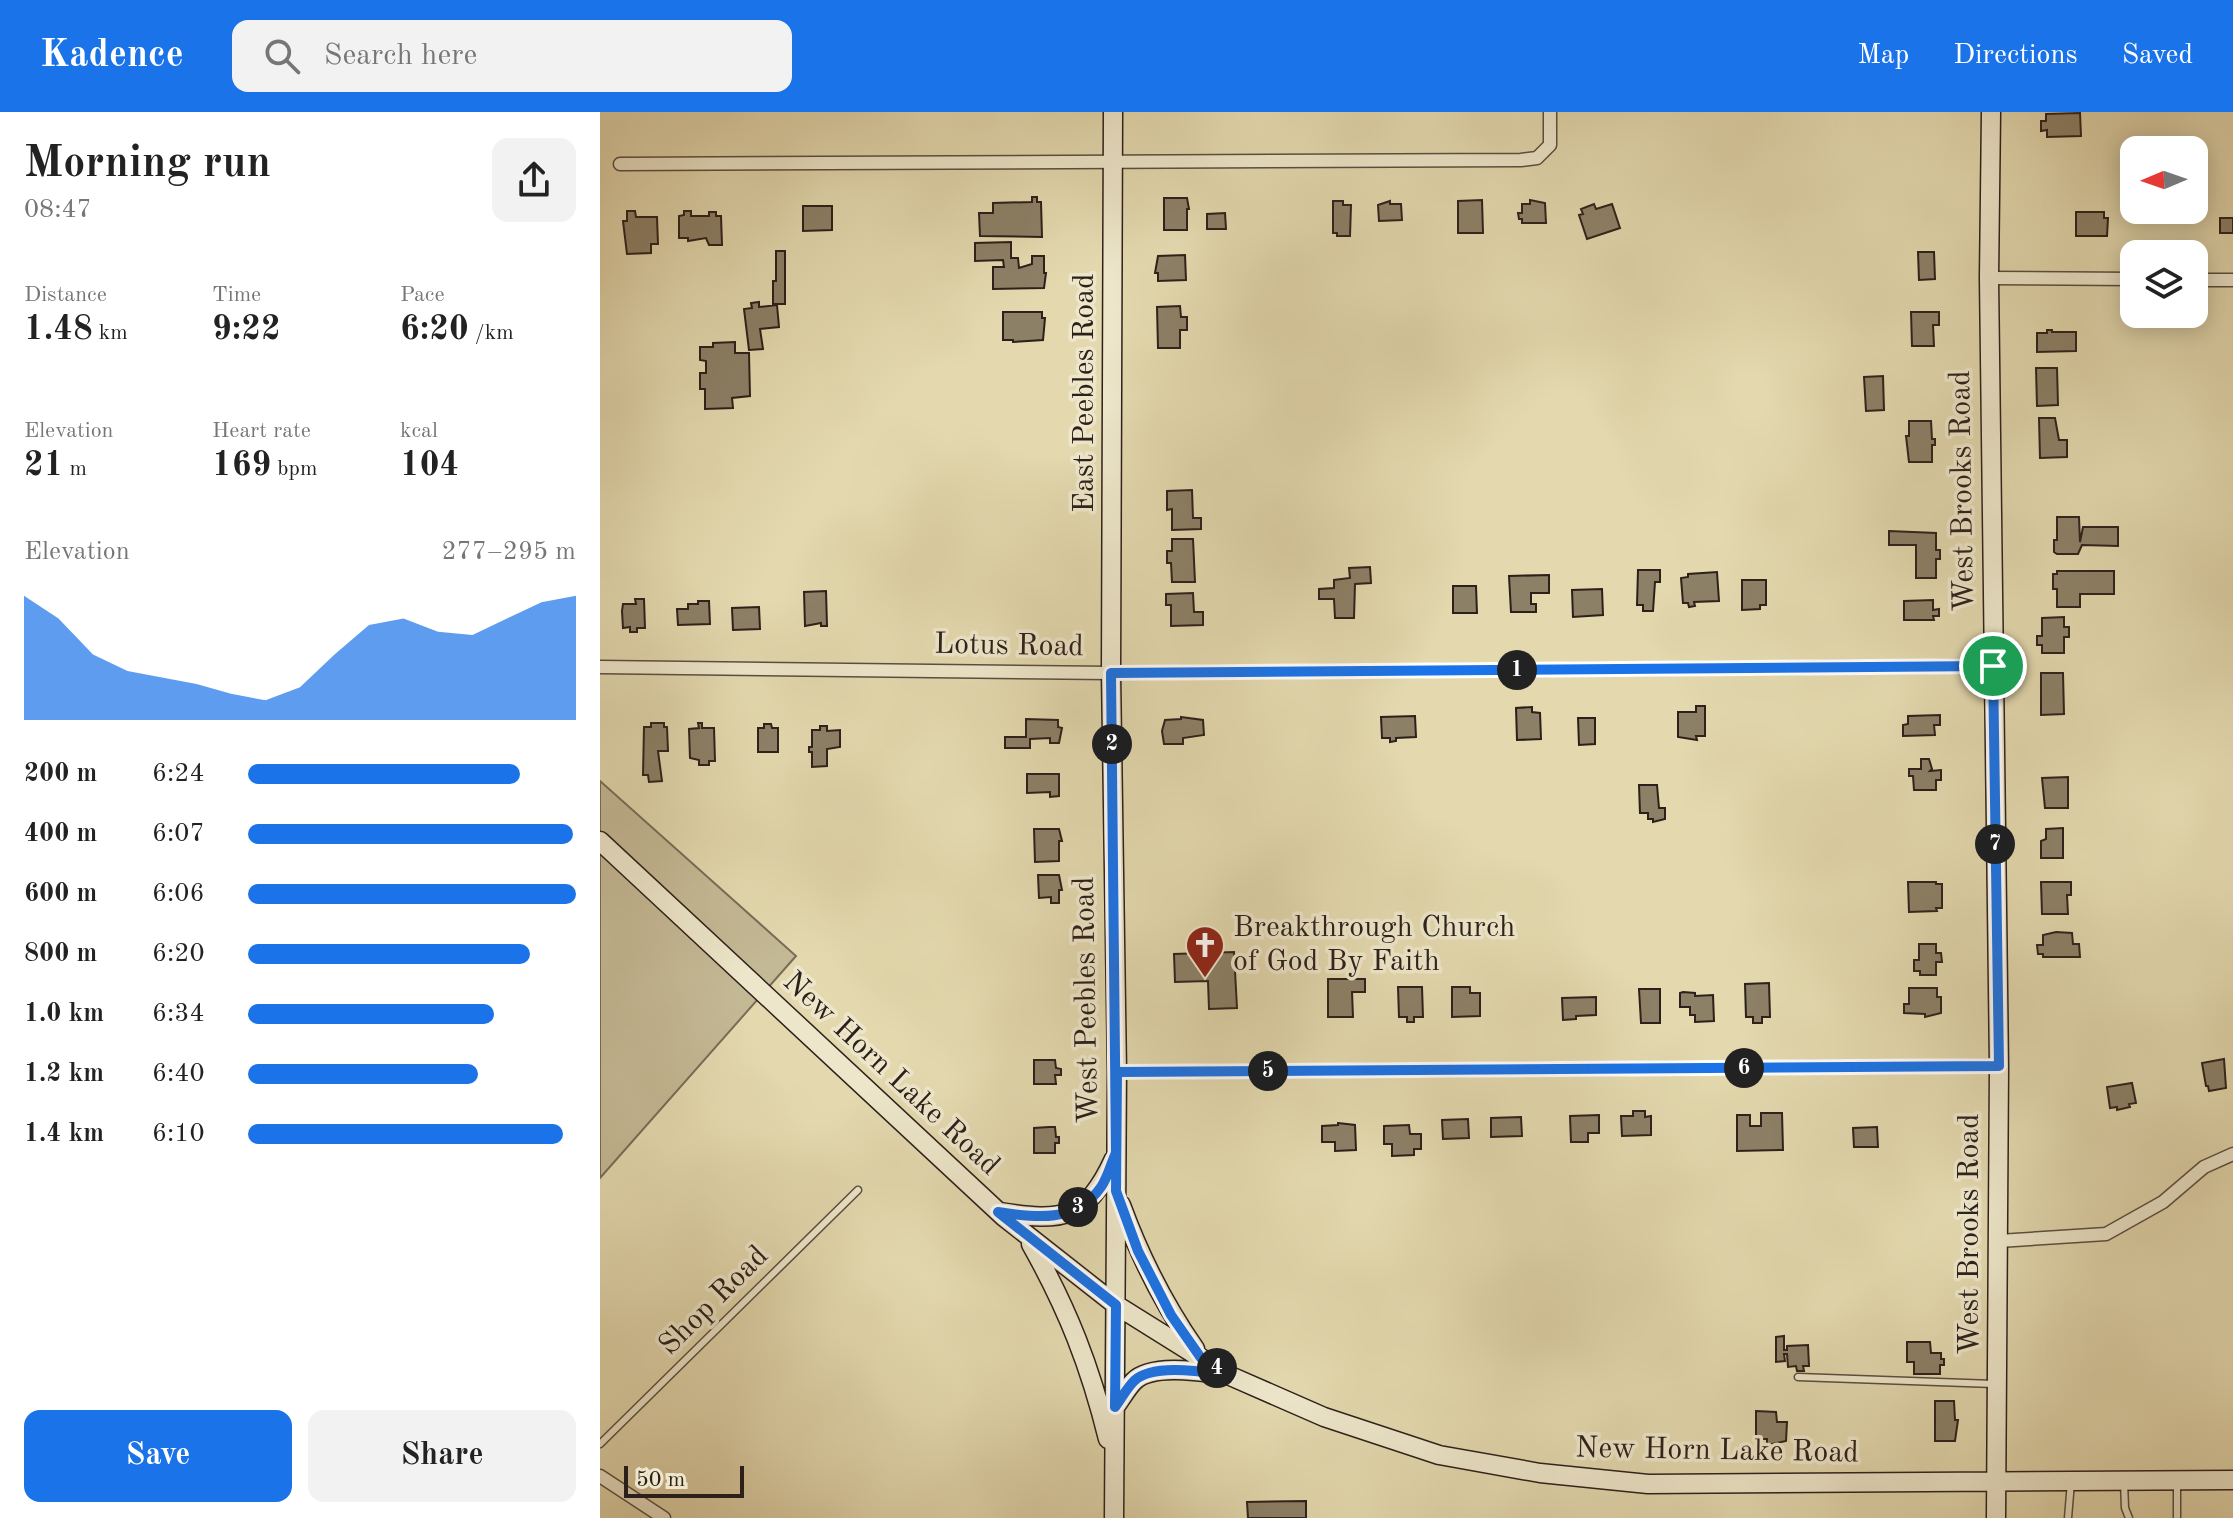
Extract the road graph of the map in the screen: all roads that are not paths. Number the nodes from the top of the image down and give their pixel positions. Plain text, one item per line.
1 (1113, 112) edge
2 (1550, 112) edge
3 (1991, 112) edge
4 (1113, 161) junction
5 (620, 164) dead end
6 (1989, 278) junction
7 (2120, 279) edge
8 (2208, 280) edge
9 (2233, 280) edge
10 (1993, 666) junction
11 (600, 667) edge
12 (1111, 673) junction
13 (600, 841) edge
14 (1999, 1066) junction
15 (1117, 1072) junction
16 (1116, 1153) junction
17 (2233, 1154) edge
18 (858, 1190) dead end
19 (1116, 1191) junction
20 (998, 1212) junction
21 (1026, 1235) junction
22 (1999, 1241) junction
23 (1116, 1305) junction
24 (1201, 1358) junction
25 (1228, 1375) junction
26 (1798, 1377) dead end
27 (1997, 1384) junction
28 (1115, 1407) junction
29 (600, 1444) edge
30 (1115, 1463) junction
31 (600, 1476) edge
32 (2177, 1480) junction
33 (2233, 1480) edge
34 (2071, 1481) junction
35 (2124, 1481) junction
36 (1996, 1482) junction
37 (664, 1518) edge
38 (1114, 1518) edge
39 (1996, 1518) edge
40 (2068, 1518) edge
41 (2129, 1518) edge
42 (2177, 1518) edge

1 - 4 main road, East Peebles Road
2 - 4 street
3 - 6 main road, West Brooks Road
4 - 5 street
4 - 12 main road, East Peebles Road
6 - 7 street
6 - 10 main road, West Brooks Road
8 - 9 street
10 - 12 street, Lotus Road
10 - 14 main road, West Brooks Road
11 - 12 street, Lotus Road
12 - 15 main road, West Peebles Road
13 - 20 main road, New Horn Lake Road
14 - 15 street
14 - 22 main road, West Brooks Road
15 - 16 main road, West Peebles Road
16 - 19 main road, West Peebles Road
16 - 20 main road
17 - 22 street
18 - 29 lane, Shop Road
19 - 23 main road, West Peebles Road
19 - 24 main road
20 - 21 main road, New Horn Lake Road
21 - 23 main road, New Horn Lake Road
21 - 30 main road
22 - 27 main road, West Brooks Road
23 - 24 main road, New Horn Lake Road
23 - 28 main road, West Peebles Road
24 - 25 main road, New Horn Lake Road
25 - 28 main road
25 - 36 main road, New Horn Lake Road
26 - 27 lane
27 - 36 main road, West Brooks Road
28 - 30 main road, West Peebles Road
30 - 38 main road, West Peebles Road
31 - 37 street
32 - 33 main road, New Horn Lake Road
32 - 35 main road, New Horn Lake Road
32 - 42 lane
34 - 35 main road, New Horn Lake Road
34 - 36 main road, New Horn Lake Road
34 - 40 lane
35 - 41 lane
36 - 39 main road, West Brooks Road

